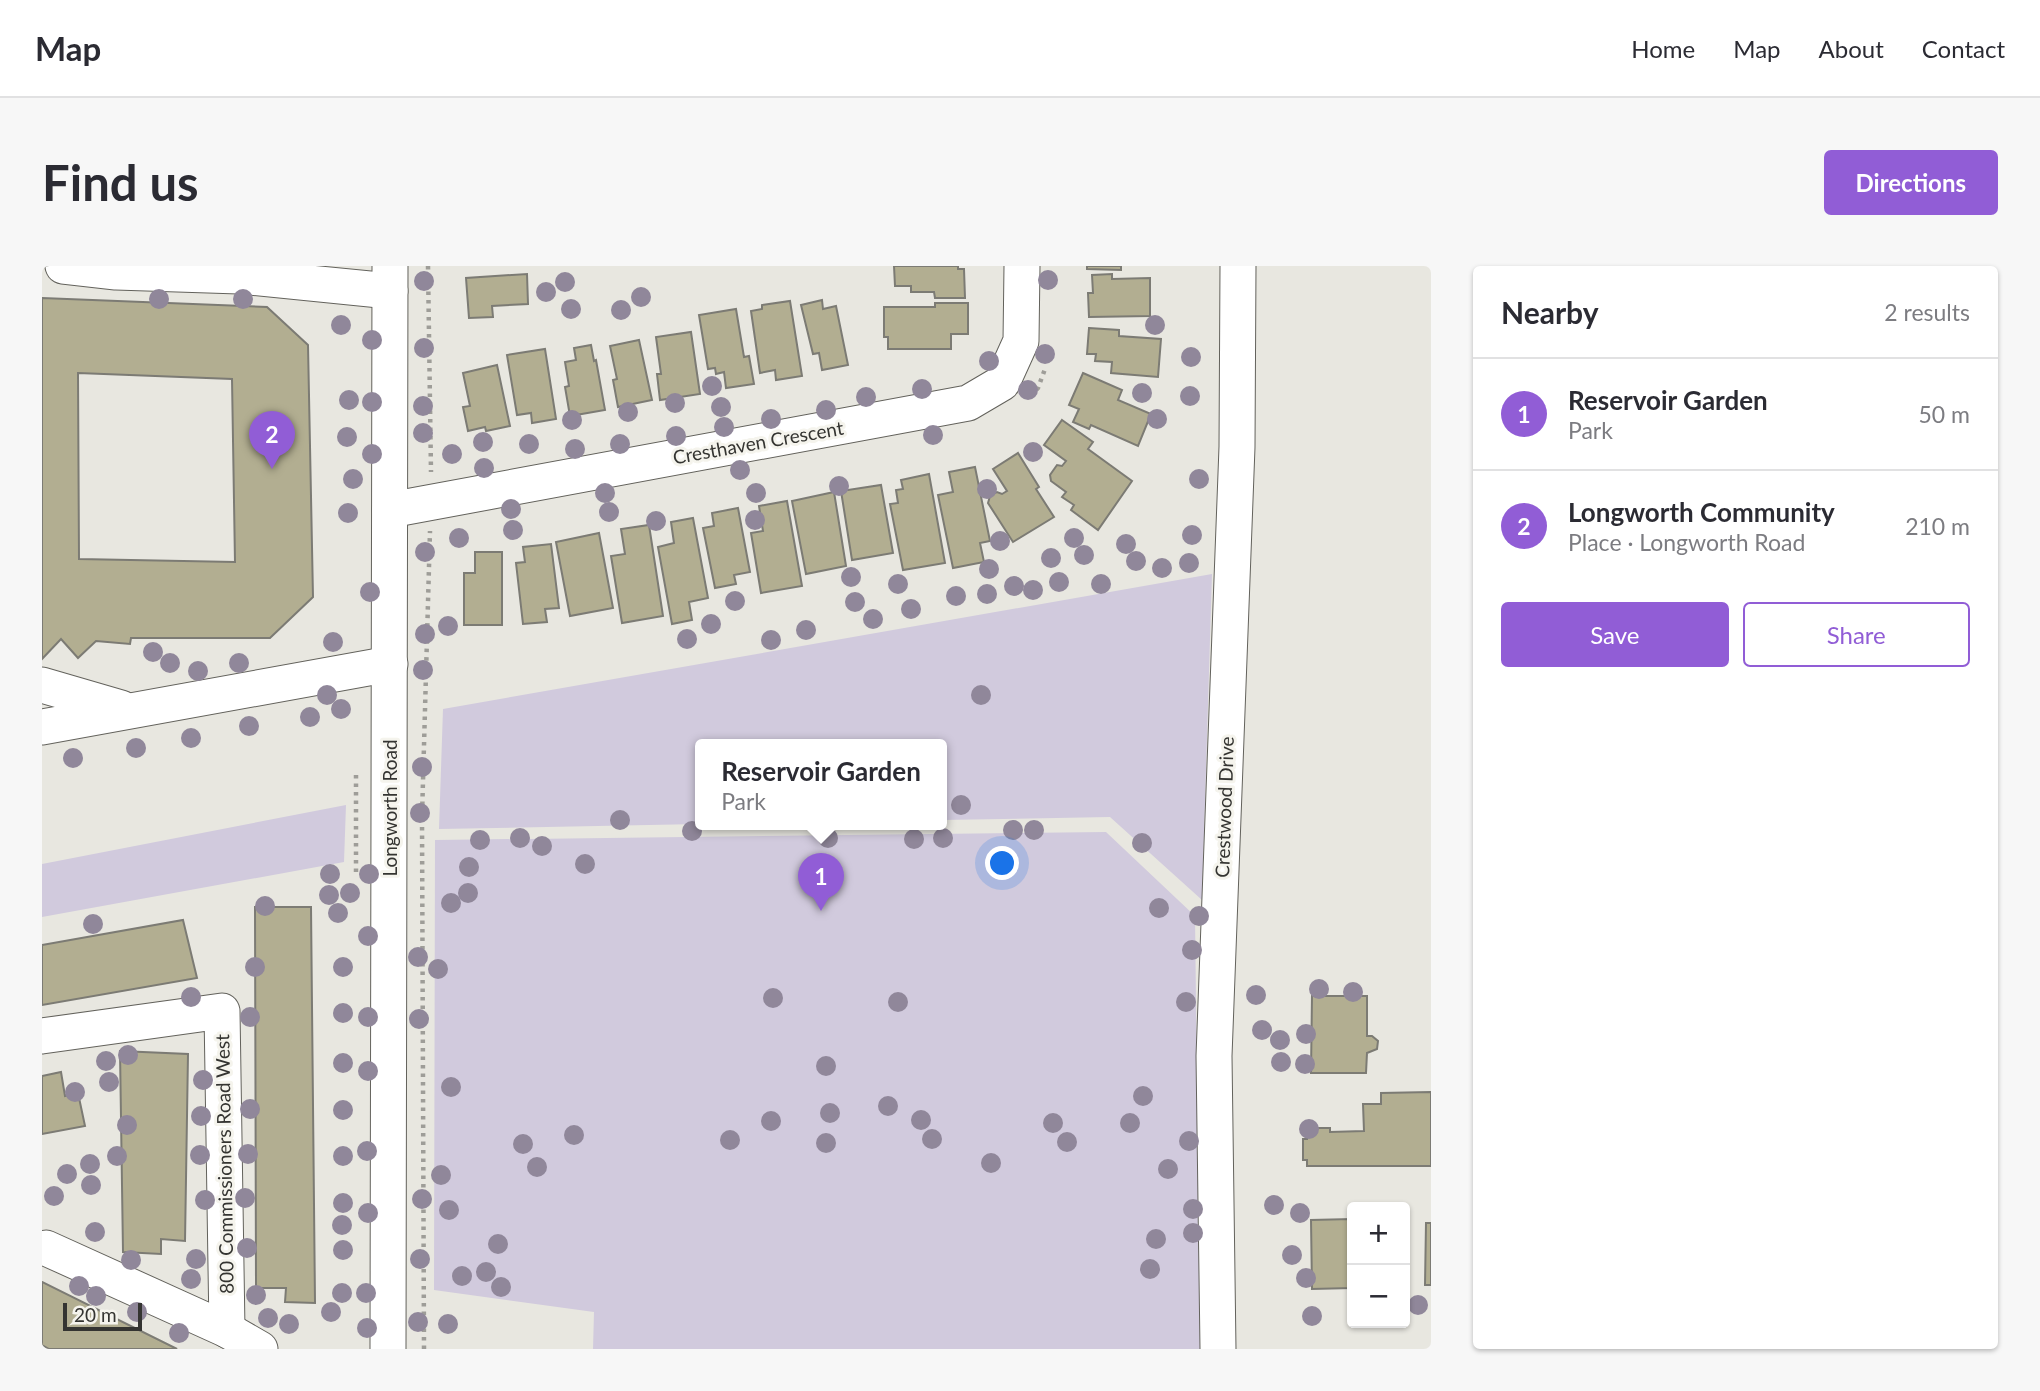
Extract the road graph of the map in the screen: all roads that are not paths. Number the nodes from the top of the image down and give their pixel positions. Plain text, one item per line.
1 (64, 266) edge
2 (1022, 266) edge
3 (1238, 266) edge
4 (390, 279) edge
5 (390, 510) junction
6 (390, 664) junction
7 (42, 685) edge
8 (128, 709) junction
9 (42, 726) edge
10 (42, 1036) edge
11 (46, 1248) dead end
12 (227, 1330) junction
13 (260, 1349) edge
14 (388, 1349) edge
15 (1218, 1349) edge

1 - 4 street
2 - 5 street, Cresthaven Crescent
3 - 15 street, Crestwood Drive
4 - 5 street, Longworth Road
5 - 6 street, Longworth Road
6 - 8 street
6 - 14 street, Longworth Road
7 - 8 street
8 - 9 street
10 - 12 street, 800 Commissioners Road West
11 - 12 street, 800 Commissioners Road West
12 - 13 street, 800 Commissioners Road West

